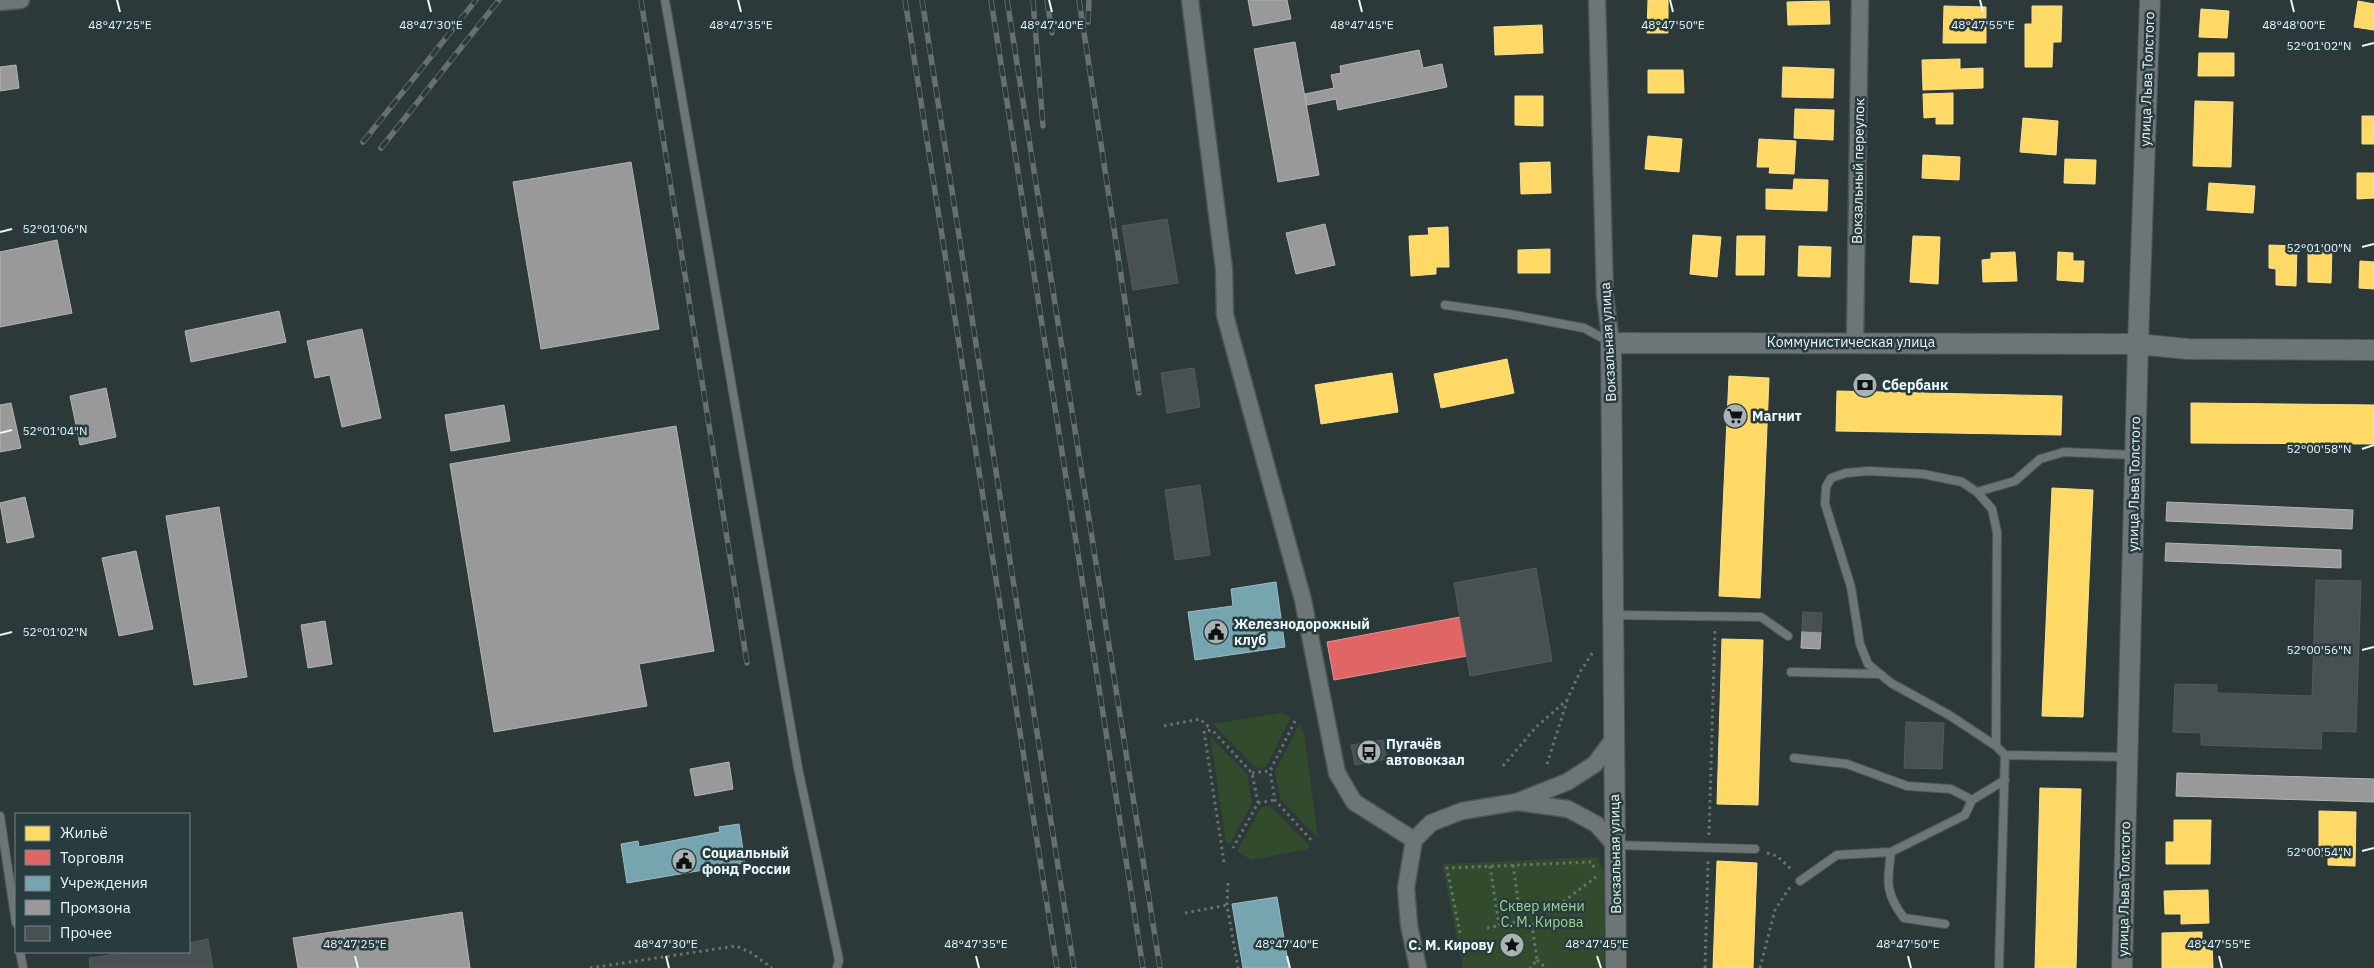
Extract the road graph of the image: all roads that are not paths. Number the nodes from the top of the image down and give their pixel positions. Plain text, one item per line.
1 (21, 0) edge
2 (665, 0) edge
3 (1190, 0) edge
4 (1597, 0) edge
5 (1860, 0) edge
6 (2150, 0) edge
7 (0, 2) edge
8 (1445, 305) dead end
9 (1855, 342) junction
10 (1611, 343) junction
11 (2138, 344) junction
12 (2374, 350) edge
13 (2135, 455) junction
14 (1977, 492) junction
15 (1614, 615) junction
16 (1788, 636) dead end
17 (1791, 672) dead end
18 (1880, 674) junction
19 (1613, 740) junction
20 (1996, 746) junction
21 (2005, 755) junction
22 (2128, 757) junction
23 (1794, 758) dead end
24 (2005, 780) junction
25 (1972, 800) junction
26 (1518, 802) junction
27 (0, 816) edge
28 (1414, 840) junction
29 (1615, 845) junction
30 (1756, 849) road end
31 (1891, 852) junction
32 (1800, 881) road end
33 (15, 916) edge
34 (1945, 924) dead end
35 (20, 953) edge
36 (23, 968) edge
37 (837, 968) edge
38 (1418, 968) edge
39 (1616, 968) edge
40 (1999, 968) edge
41 (2122, 968) edge

1 - 7 street
2 - 37 lane
3 - 28 street
4 - 10 street, Вокзальная улица
5 - 9 street, Вокзальный переулок
6 - 11 street, улица Льва Толстого
8 - 10 lane
9 - 10 street, Коммунистическая улица
9 - 11 street, Коммунистическая улица
10 - 15 street, Вокзальная улица
11 - 12 street, Коммунистическая улица
11 - 13 street, улица Льва Толстого
13 - 14 lane
13 - 22 street, улица Льва Толстого
14 - 18 lane
14 - 20 lane
15 - 16 lane
15 - 19 street, Вокзальная улица
17 - 18 lane
18 - 20 lane
19 - 26 street
19 - 29 street, Вокзальная улица
20 - 21 lane
21 - 22 lane
21 - 24 lane
22 - 41 street, улица Льва Толстого
23 - 25 lane
24 - 25 lane
24 - 40 lane
25 - 31 lane
26 - 28 street
26 - 29 street
27 - 33 lane
28 - 38 street
29 - 30 lane
29 - 39 street, Вокзальная улица
31 - 32 lane
31 - 34 lane
35 - 36 lane

